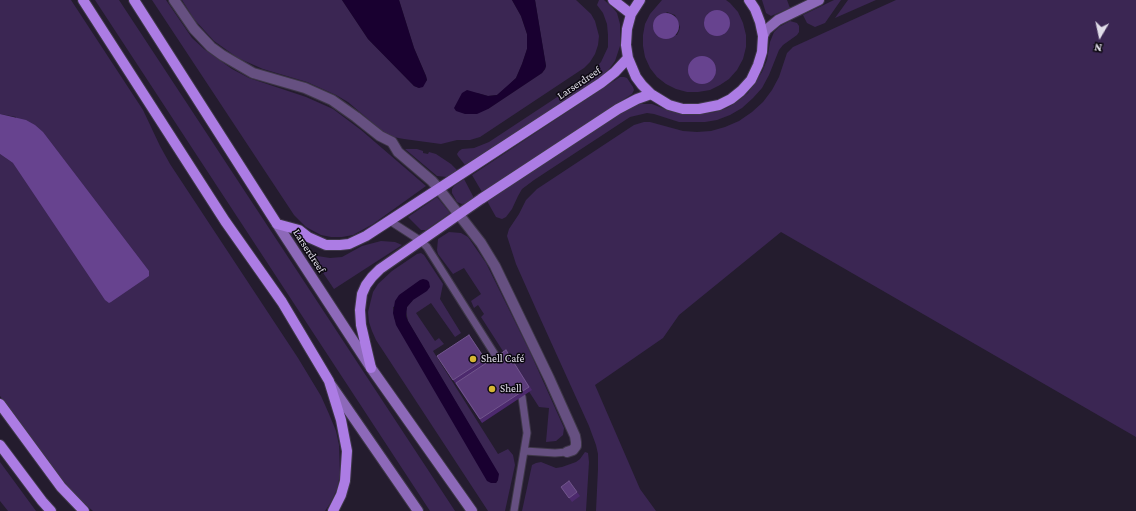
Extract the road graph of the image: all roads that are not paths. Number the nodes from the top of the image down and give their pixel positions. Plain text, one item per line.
1 (83, 0) edge
2 (134, 0) edge
3 (174, 0) edge
4 (613, 0) edge
5 (640, 0) edge
6 (749, 0) edge
7 (819, 0) edge
8 (632, 14) junction
9 (763, 36) junction
10 (628, 58) junction
11 (651, 94) junction
12 (439, 189) junction
13 (459, 215) junction
14 (390, 221) junction
15 (277, 224) junction
16 (421, 241) junction
17 (498, 361) edge
18 (371, 368) junction
19 (329, 381) junction
20 (522, 397) edge
21 (0, 404) edge
22 (0, 445) edge
23 (525, 451) junction
24 (567, 452) joint
25 (51, 511) edge
26 (84, 511) edge
27 (333, 511) edge
28 (418, 511) edge
29 (472, 511) edge
30 (514, 511) edge

1 - 19 main road
2 - 15 main road, Larserdreef
3 - 12 street
4 - 8 main road
5 - 8 main road
6 - 9 main road
7 - 9 main road
8 - 10 main road
9 - 11 main road
10 - 11 main road
10 - 12 main road, Larserdreef
11 - 13 main road
12 - 13 street
12 - 14 main road, Larserdreef
13 - 16 main road
13 - 24 street
14 - 15 main road, Larserdreef
14 - 16 lane
15 - 18 main road, Larserdreef
16 - 17 lane
16 - 18 main road
18 - 29 main road, Larserdreef
19 - 27 main road
19 - 28 main road
20 - 23 lane
21 - 26 main road
22 - 25 main road
23 - 24 lane
23 - 30 lane

